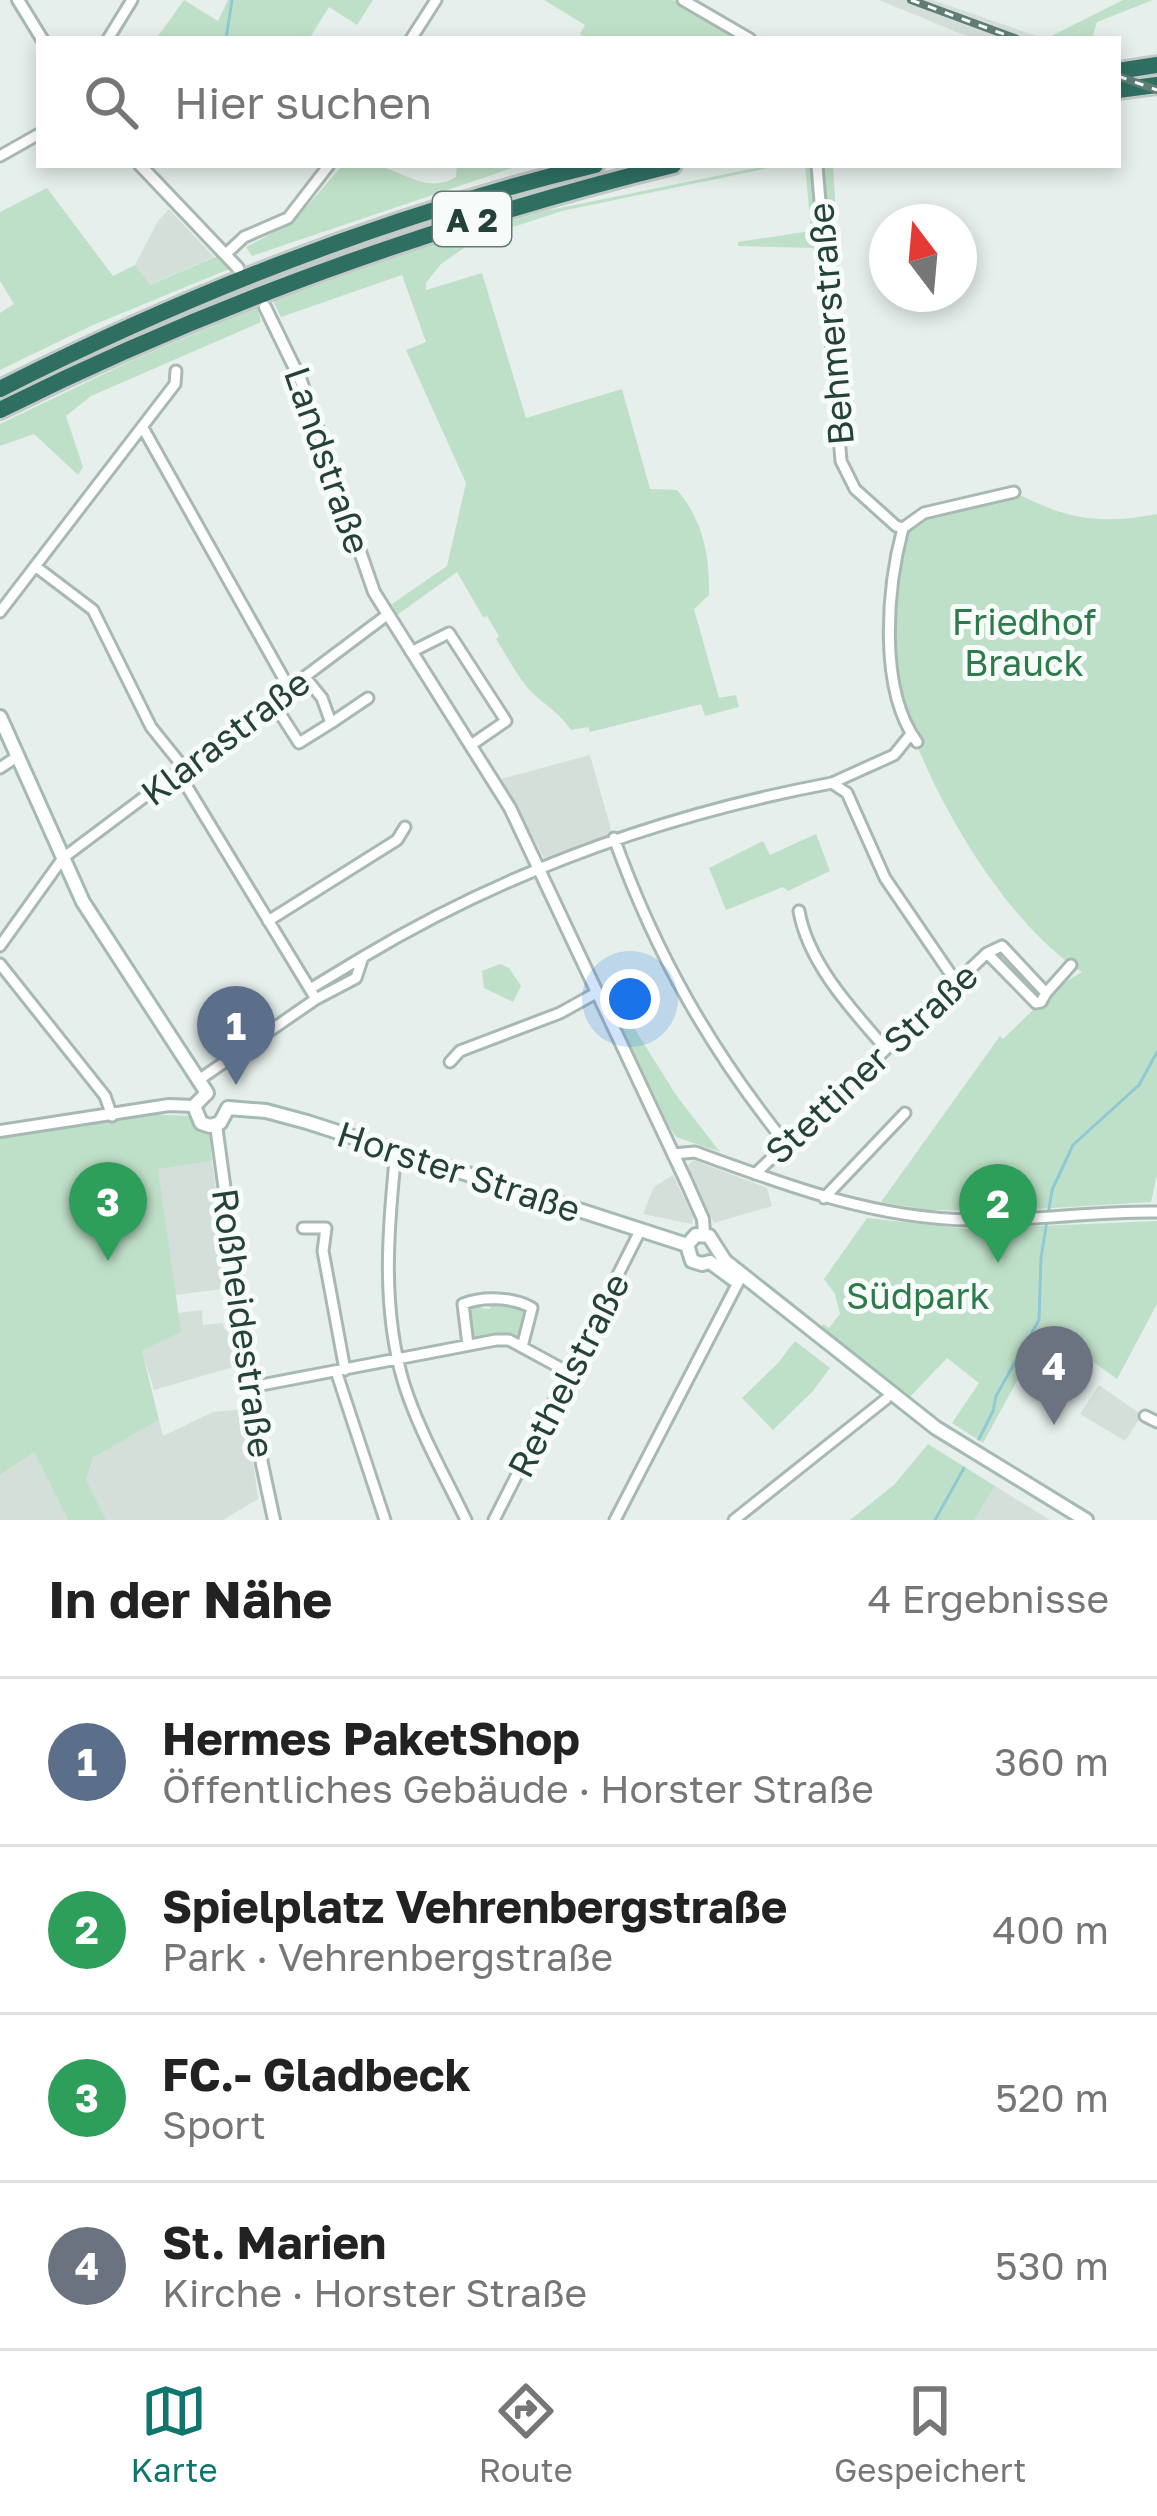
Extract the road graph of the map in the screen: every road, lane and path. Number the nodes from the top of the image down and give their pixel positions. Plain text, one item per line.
1 (18, 0) edge
2 (132, 0) edge
3 (436, 0) edge
4 (683, 0) edge
5 (110, 35) edge
6 (40, 36) edge
7 (413, 36) edge
8 (745, 36) edge
9 (1157, 65) edge
10 (1121, 70) edge
11 (1157, 85) edge
12 (1121, 90) edge
13 (36, 136) edge
14 (0, 156) edge
15 (143, 168) edge
16 (327, 168) edge
17 (584, 168) edge
18 (661, 168) edge
19 (817, 168) edge
20 (227, 254) junction
21 (238, 268) dead end
22 (265, 308) dead end
23 (176, 371) dead end
24 (0, 388) edge
25 (0, 410) edge
26 (143, 428) junction
27 (1014, 492) dead end
28 (904, 528) junction
29 (35, 566) junction
30 (0, 612) edge
31 (387, 615) junction
32 (411, 652) junction
33 (305, 676) junction
34 (289, 688) junction
35 (368, 698) dead end
36 (272, 701) junction
37 (0, 717) edge
38 (331, 722) junction
39 (471, 745) junction
40 (18, 756) junction
41 (0, 768) edge
42 (181, 770) junction
43 (832, 782) junction
44 (405, 827) dead end
45 (614, 838) junction
46 (64, 858) junction
47 (539, 869) junction
48 (800, 911) dead end
49 (268, 921) junction
50 (0, 946) edge
51 (0, 964) edge
52 (1071, 965) dead end
53 (956, 982) junction
54 (596, 993) junction
55 (313, 994) junction
56 (886, 1049) junction
57 (450, 1062) dead end
58 (204, 1086) junction
59 (227, 1108) junction
60 (195, 1110) junction
61 (905, 1113) dead end
62 (112, 1116) junction
63 (0, 1118) edge
64 (216, 1125) junction
65 (4, 1130) edge
66 (788, 1145) junction
67 (397, 1151) junction
68 (673, 1154) junction
69 (755, 1174) junction
70 (824, 1198) junction
71 (1157, 1212) edge
72 (303, 1228) dead end
73 (641, 1229) junction
74 (704, 1234) junction
75 (687, 1245) junction
76 (714, 1257) junction
77 (740, 1279) junction
78 (468, 1345) junction
79 (522, 1347) junction
80 (398, 1359) junction
81 (341, 1371) junction
82 (568, 1372) junction
83 (251, 1387) junction
84 (886, 1399) junction
85 (1145, 1416) dead end
86 (1157, 1422) edge
87 (274, 1520) edge
88 (385, 1520) edge
89 (466, 1520) edge
90 (494, 1520) edge
91 (615, 1520) edge
92 (734, 1520) edge
93 (1071, 1520) edge
94 (1086, 1520) edge

1 - 6 street
2 - 5 street
3 - 7 street
4 - 8 street
9 - 10 highway
11 - 12 highway
13 - 14 street
15 - 20 street
16 - 20 street
17 - 24 highway, A 2
18 - 25 highway, A 2
19 - 28 street, Behmerstraße
20 - 21 street
22 - 31 street, Landstraße
23 - 26 street
26 - 29 street
26 - 34 street
27 - 28 street
28 - 43 street
29 - 30 street
29 - 42 street
31 - 32 street, Landstraße
31 - 33 street, Klarastraße
32 - 39 street, Landstraße
32 - 39 street
33 - 34 street, Klarastraße
33 - 38 street
34 - 36 street, Klarastraße
35 - 38 street
36 - 38 street
36 - 42 street, Klarastraße
37 - 40 main road
39 - 47 street, Landstraße
40 - 41 street
40 - 46 main road
42 - 46 street, Klarastraße
42 - 49 street
43 - 45 street
43 - 53 street
44 - 49 street
45 - 47 street
45 - 66 street
46 - 50 street, Klarastraße
46 - 58 main road
47 - 54 street, Landstraße
47 - 55 street
48 - 56 street
49 - 55 street
51 - 62 street
52 - 53 street, Stettiner Straße
53 - 56 street, Stettiner Straße
54 - 57 street
54 - 68 street, Landstraße
55 - 58 street
56 - 66 street, Stettiner Straße
58 - 59 main road
58 - 60 main road
59 - 64 main road
59 - 67 main road, Horster Straße
60 - 62 street
60 - 64 main road
61 - 70 street
62 - 65 street
63 - 65 street
64 - 83 street, Roßheidestraße
66 - 69 street, Stettiner Straße
67 - 73 main road, Horster Straße
67 - 80 street
68 - 69 street
68 - 74 street, Landstraße
69 - 70 street
70 - 71 street
72 - 81 street
73 - 75 main road, Horster Straße
73 - 82 street, Rethelstraße
74 - 75 main road
74 - 76 main road
75 - 76 main road
76 - 77 main road
77 - 84 main road
77 - 91 street
77 - 94 main road
78 - 79 street
78 - 79 street
78 - 80 street
79 - 82 street
80 - 81 street
80 - 89 street
81 - 83 street
81 - 88 street
82 - 90 street, Rethelstraße
83 - 87 street, Roßheidestraße
84 - 92 street
84 - 93 main road
85 - 86 street

